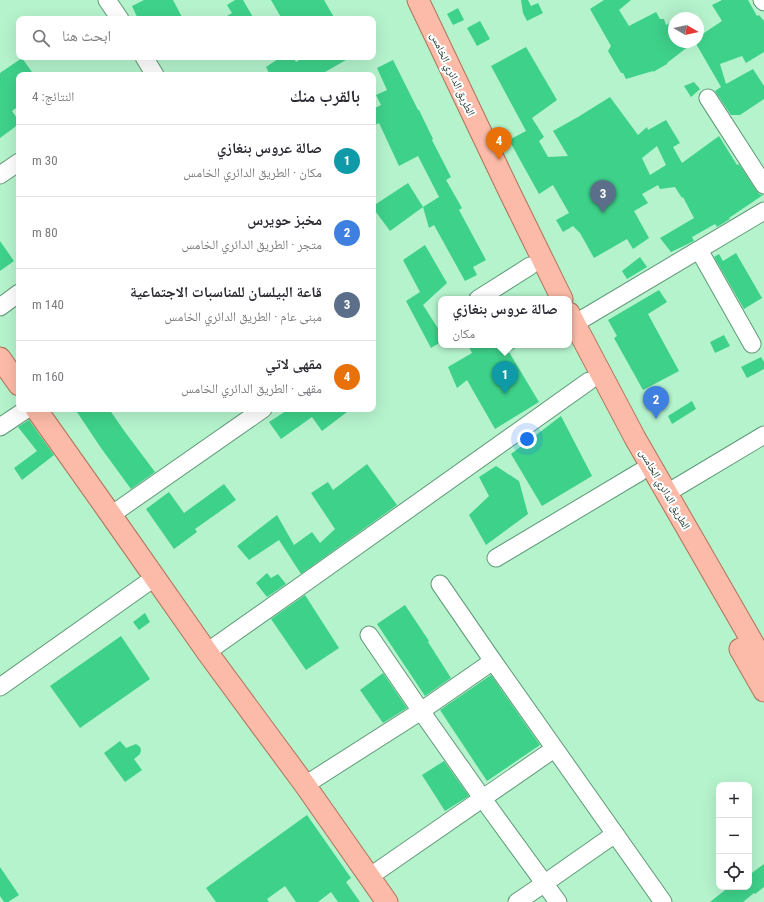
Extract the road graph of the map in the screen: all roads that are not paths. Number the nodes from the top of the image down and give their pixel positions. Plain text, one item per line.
1 (108, 0) edge
2 (404, 0) edge
3 (418, 0) edge
4 (118, 16) edge
5 (708, 98) dead end
6 (16, 164) edge
7 (0, 175) edge
8 (764, 185) edge
9 (764, 211) edge
10 (699, 250) junction
11 (530, 266) junction
12 (16, 295) edge
13 (483, 296) edge
14 (545, 296) edge
15 (561, 296) edge
16 (0, 307) edge
17 (572, 319) edge
18 (752, 344) dead end
19 (571, 348) edge
20 (0, 358) edge
21 (16, 381) edge
22 (589, 381) junction
23 (37, 412) edge
24 (40, 412) edge
25 (259, 412) edge
26 (0, 428) edge
27 (764, 434) edge
28 (640, 472) junction
29 (667, 493) junction
30 (111, 514) junction
31 (682, 532) junction
32 (496, 558) dead end
33 (154, 578) junction
34 (440, 584) dead end
35 (369, 635) dead end
36 (207, 652) junction
37 (493, 661) junction
38 (764, 662) edge
39 (0, 686) edge
40 (764, 691) edge
41 (421, 712) junction
42 (554, 749) junction
43 (305, 785) junction
44 (483, 799) junction
45 (615, 834) junction
46 (370, 877) junction
47 (545, 884) junction
48 (387, 902) edge
49 (517, 902) edge
50 (558, 902) edge
51 (663, 902) edge

1 - 4 street
2 - 11 main road, الطريق الدائري الخامس
3 - 15 main road, الطريق الدائري الخامس
5 - 8 street
6 - 7 street
9 - 10 street
10 - 17 street
10 - 18 street
11 - 13 street
11 - 14 main road, الطريق الدائري الخامس
12 - 16 street
17 - 29 main road, الطريق الدائري الخامس
19 - 22 main road, الطريق الدائري الخامس
20 - 21 main road
22 - 28 main road, الطريق الدائري الخامس
22 - 36 street
23 - 26 street
24 - 30 main road
25 - 30 street
27 - 29 street
28 - 31 main road, الطريق الدائري الخامس
28 - 32 street
29 - 31 main road, الطريق الدائري الخامس
30 - 33 main road
31 - 38 main road, الطريق الدائري الخامس
31 - 40 main road, الطريق الدائري الخامس
33 - 36 main road
33 - 39 street
34 - 37 street
35 - 41 street
36 - 43 main road
37 - 41 street
37 - 42 street
41 - 43 street
41 - 44 street
42 - 44 street
42 - 45 street
43 - 46 main road
44 - 46 street
44 - 47 street
45 - 47 street
45 - 51 street
46 - 48 main road
47 - 49 street
47 - 50 street

